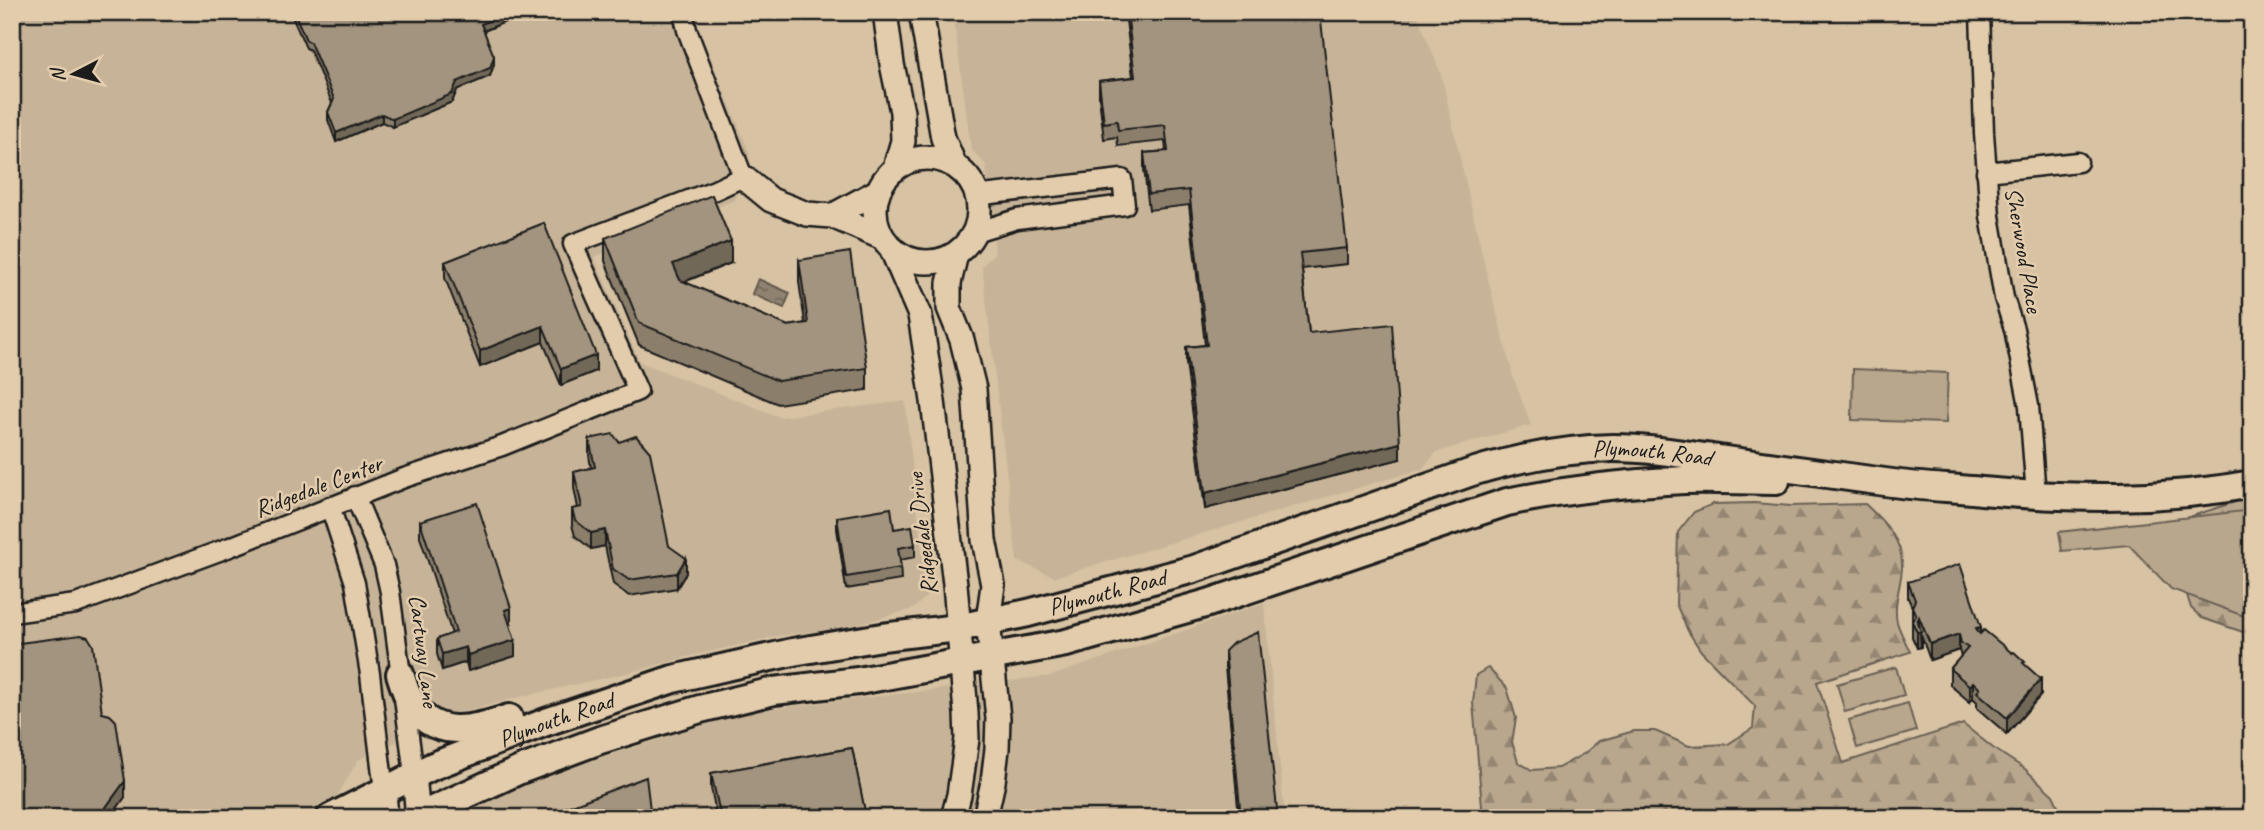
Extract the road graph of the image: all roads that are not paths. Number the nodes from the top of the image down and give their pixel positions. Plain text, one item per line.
1 (683, 12) edge
2 (885, 12) edge
3 (921, 12) edge
4 (1972, 12) edge
5 (1980, 21) edge
6 (2078, 162) dead end
7 (954, 164) junction
8 (895, 168) junction
9 (1986, 172) junction
10 (743, 177) junction
11 (878, 191) junction
12 (976, 191) junction
13 (832, 216) junction
14 (975, 232) junction
15 (887, 244) junction
16 (956, 254) junction
17 (1460, 476) junction
18 (1896, 484) junction
19 (2252, 484) edge
20 (2036, 495) junction
21 (355, 496) junction
22 (330, 506) junction
23 (1470, 516) junction
24 (12, 613) edge
25 (988, 621) junction
26 (958, 628) junction
27 (992, 657) junction
28 (962, 662) junction
29 (400, 674) junction
30 (673, 679) junction
31 (414, 774) junction
32 (384, 791) junction
33 (417, 817) edge
34 (330, 818) edge
35 (386, 818) edge
36 (953, 818) edge
37 (985, 818) edge

1 - 10 street
2 - 8 street
3 - 7 street
4 - 5 street, Sherwood Place
5 - 9 street, Sherwood Place
6 - 9 street
7 - 8 street
7 - 12 street
8 - 11 street
9 - 20 street, Sherwood Place
10 - 13 street
10 - 21 street, Ridgedale Center
11 - 13 street
11 - 15 street
12 - 14 street
12 - 14 street
13 - 15 street
14 - 16 street
15 - 16 street
15 - 26 street, Ridgedale Drive
16 - 25 street
17 - 18 main road, Plymouth Road
17 - 23 main road
17 - 25 main road, Plymouth Road
18 - 20 main road, Plymouth Road
18 - 23 main road, Plymouth Road
19 - 20 main road, Plymouth Road
21 - 22 street, Ridgedale Center
21 - 29 street, Cartway Lane
22 - 24 street, Ridgedale Center
22 - 32 street
23 - 27 main road, Plymouth Road
25 - 26 main road, Plymouth Road
25 - 27 street
26 - 28 street, Ridgedale Drive
26 - 30 main road, Plymouth Road
27 - 28 main road, Plymouth Road
27 - 37 street
28 - 33 main road, Plymouth Road
28 - 36 street, Ridgedale Drive
29 - 30 main road
29 - 31 street, Cartway Lane
30 - 31 main road, Plymouth Road
31 - 32 main road, Plymouth Road
31 - 33 street, Cartway Lane
32 - 34 main road, Plymouth Road
32 - 35 street

